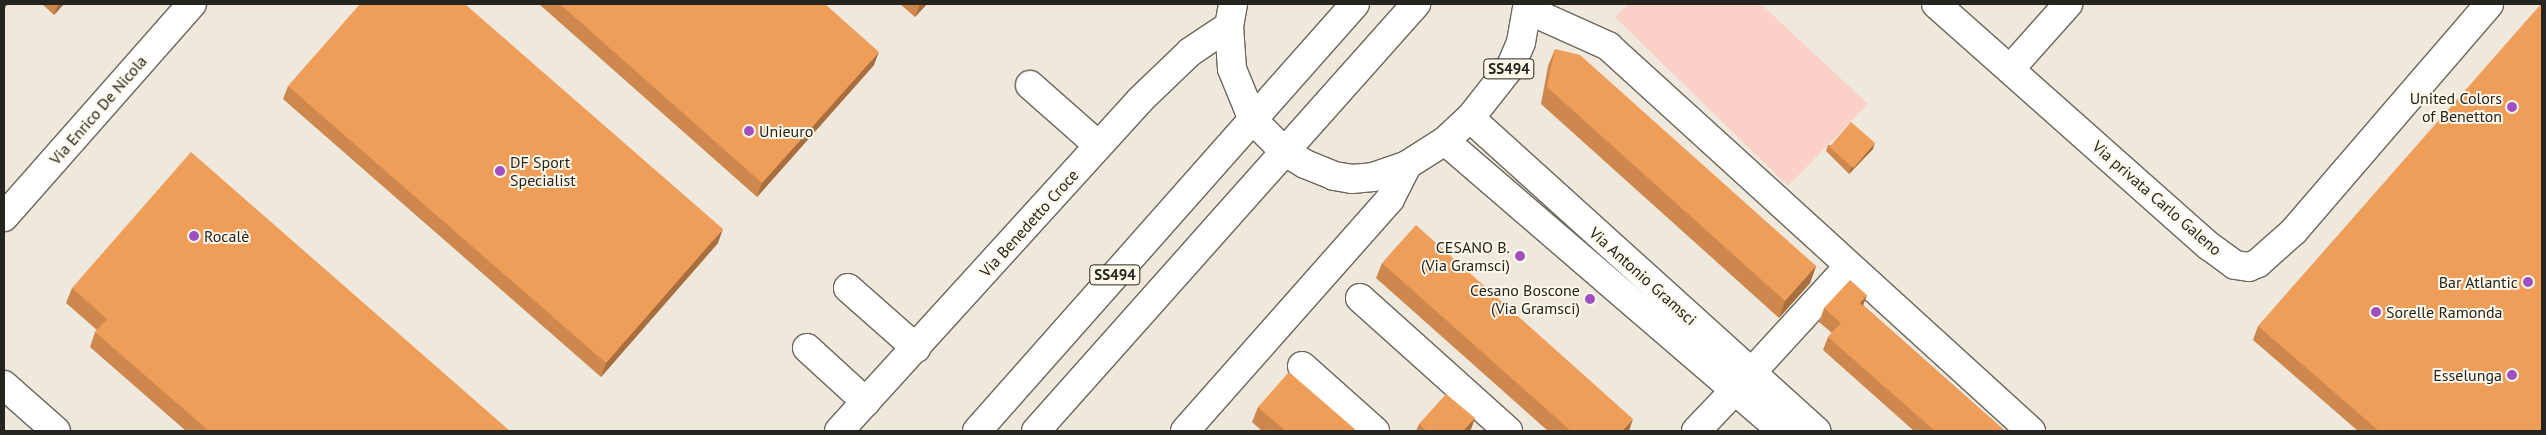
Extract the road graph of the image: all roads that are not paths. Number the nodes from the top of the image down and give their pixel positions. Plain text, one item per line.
1 (192, 4) edge
2 (1355, 4) edge
3 (1416, 4) edge
4 (1936, 4) edge
5 (2068, 4) edge
6 (2489, 4) edge
7 (1528, 7) edge
8 (1231, 15) edge
9 (2011, 68) junction
10 (1030, 85) dead end
11 (1470, 118) junction
12 (1253, 120) junction
13 (1446, 141) junction
14 (1098, 145) junction
15 (1285, 152) junction
16 (1407, 165) junction
17 (4, 217) edge
18 (1848, 267) junction
19 (848, 288) dead end
20 (1360, 298) dead end
21 (807, 348) dead end
22 (916, 348) junction
23 (1302, 366) dead end
24 (1743, 381) junction
25 (4, 385) edge
26 (866, 402) junction
27 (56, 431) edge
28 (839, 431) edge
29 (977, 431) edge
30 (1036, 431) edge
31 (1185, 431) edge
32 (1375, 431) edge
33 (1508, 431) edge
34 (1696, 431) edge
35 (1782, 431) edge
36 (1817, 431) edge
37 (2030, 431) edge

1 - 17 street, Via Enrico De Nicola
2 - 12 street, SS494
3 - 15 street, SS494
4 - 9 street, Via privata Carlo Galeno
5 - 9 street
6 - 9 street, Via privata Carlo Galeno
7 - 11 street, SS494
7 - 18 street
8 - 12 street, SS494
8 - 14 street, Via Benedetto Croce
10 - 14 street
11 - 13 street, SS494
11 - 24 street, Via Antonio Gramsci
12 - 15 street, SS494
12 - 29 street, SS494
13 - 16 street, SS494
13 - 24 street, Via Antonio Gramsci
14 - 22 street, Via Benedetto Croce
15 - 16 street, SS494
15 - 30 street, SS494
16 - 31 street
18 - 24 street
18 - 37 street
19 - 22 street
20 - 33 street
21 - 26 street
22 - 26 street, Via Benedetto Croce
23 - 32 street
24 - 34 street
24 - 35 street, Via Antonio Gramsci
24 - 36 street, Via Antonio Gramsci
25 - 27 street
26 - 28 street, Via Benedetto Croce

